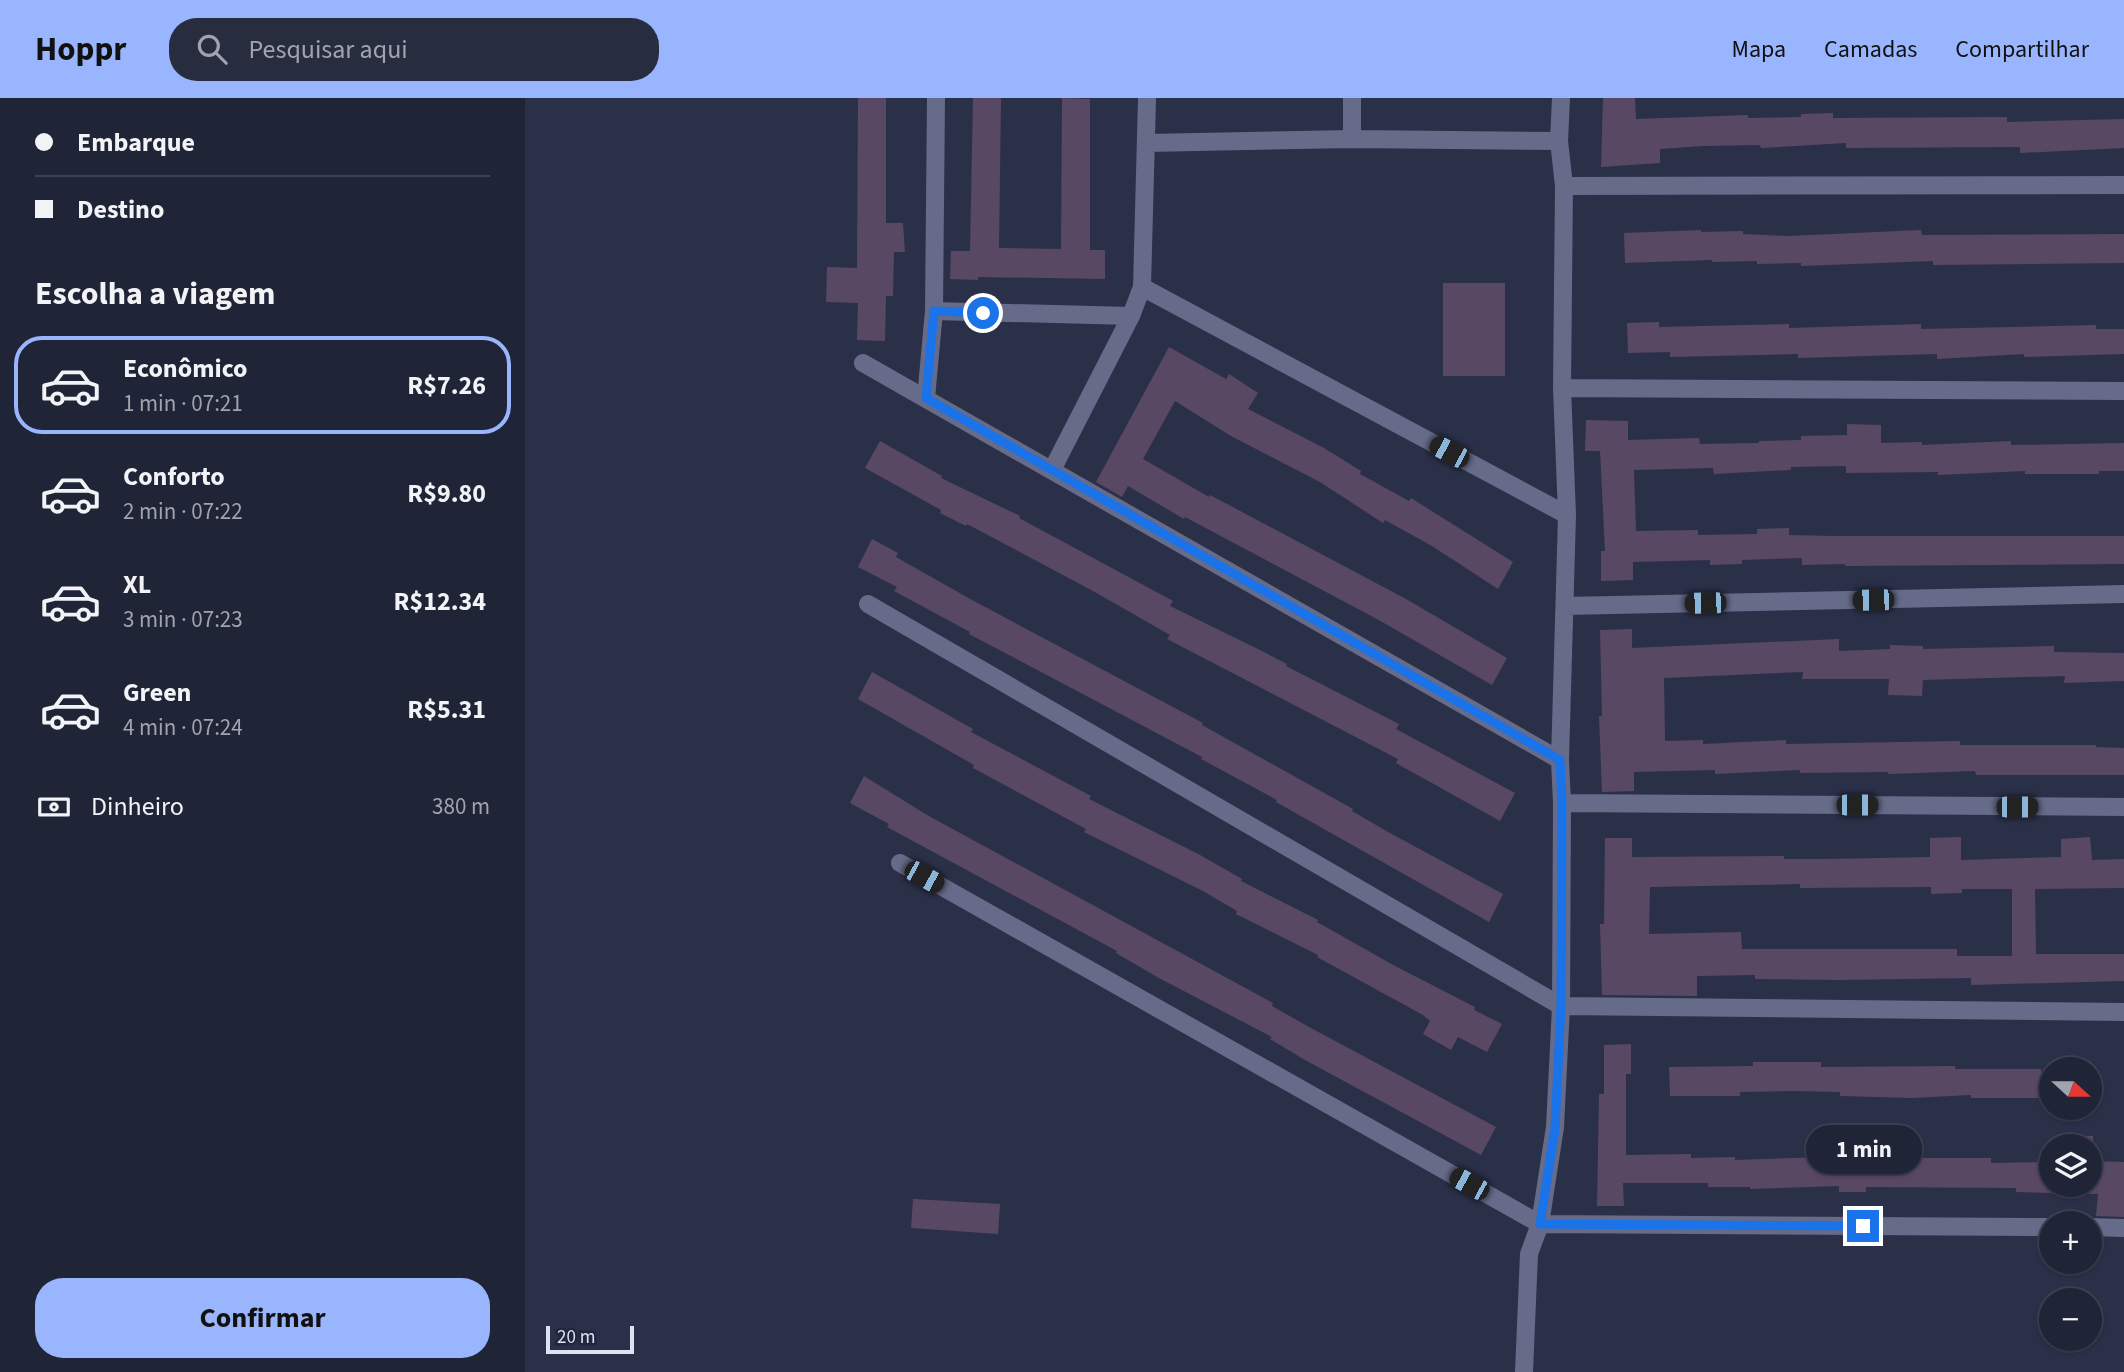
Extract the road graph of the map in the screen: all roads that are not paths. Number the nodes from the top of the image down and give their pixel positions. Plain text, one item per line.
1 (936, 98) edge
2 (1147, 98) edge
3 (1352, 98) edge
4 (1561, 98) edge
5 (1352, 139) junction
6 (1559, 141) junction
7 (1147, 143) junction
8 (2124, 185) edge
9 (1564, 186) junction
10 (1142, 287) junction
11 (934, 311) junction
12 (1131, 316) junction
13 (863, 363) dead end
14 (1562, 388) junction
15 (2124, 391) edge
16 (926, 398) junction
17 (1052, 470) junction
18 (1567, 515) junction
19 (2124, 594) edge
20 (868, 604) dead end
21 (1565, 606) junction
22 (1560, 760) junction
23 (1562, 803) junction
24 (2124, 807) edge
25 (900, 863) dead end
26 (1561, 1006) junction
27 (2124, 1012) edge
28 (1540, 1224) junction
29 (2039, 1227) edge
30 (2102, 1227) edge
31 (2124, 1228) edge
32 (1524, 1372) edge

1 - 11 street
2 - 7 street
3 - 5 street
4 - 6 street
5 - 6 street
5 - 7 street
6 - 9 street
7 - 10 street
8 - 9 street
9 - 14 street
10 - 12 street
10 - 18 street
11 - 12 street
11 - 16 street
12 - 17 street
13 - 16 street
14 - 15 street
14 - 18 street
16 - 17 street
17 - 22 street
18 - 21 street
19 - 21 street
20 - 26 street
21 - 22 street
22 - 23 street
23 - 24 street
23 - 26 street
25 - 28 street
26 - 27 street
26 - 28 street
28 - 29 street
28 - 32 street
30 - 31 street

